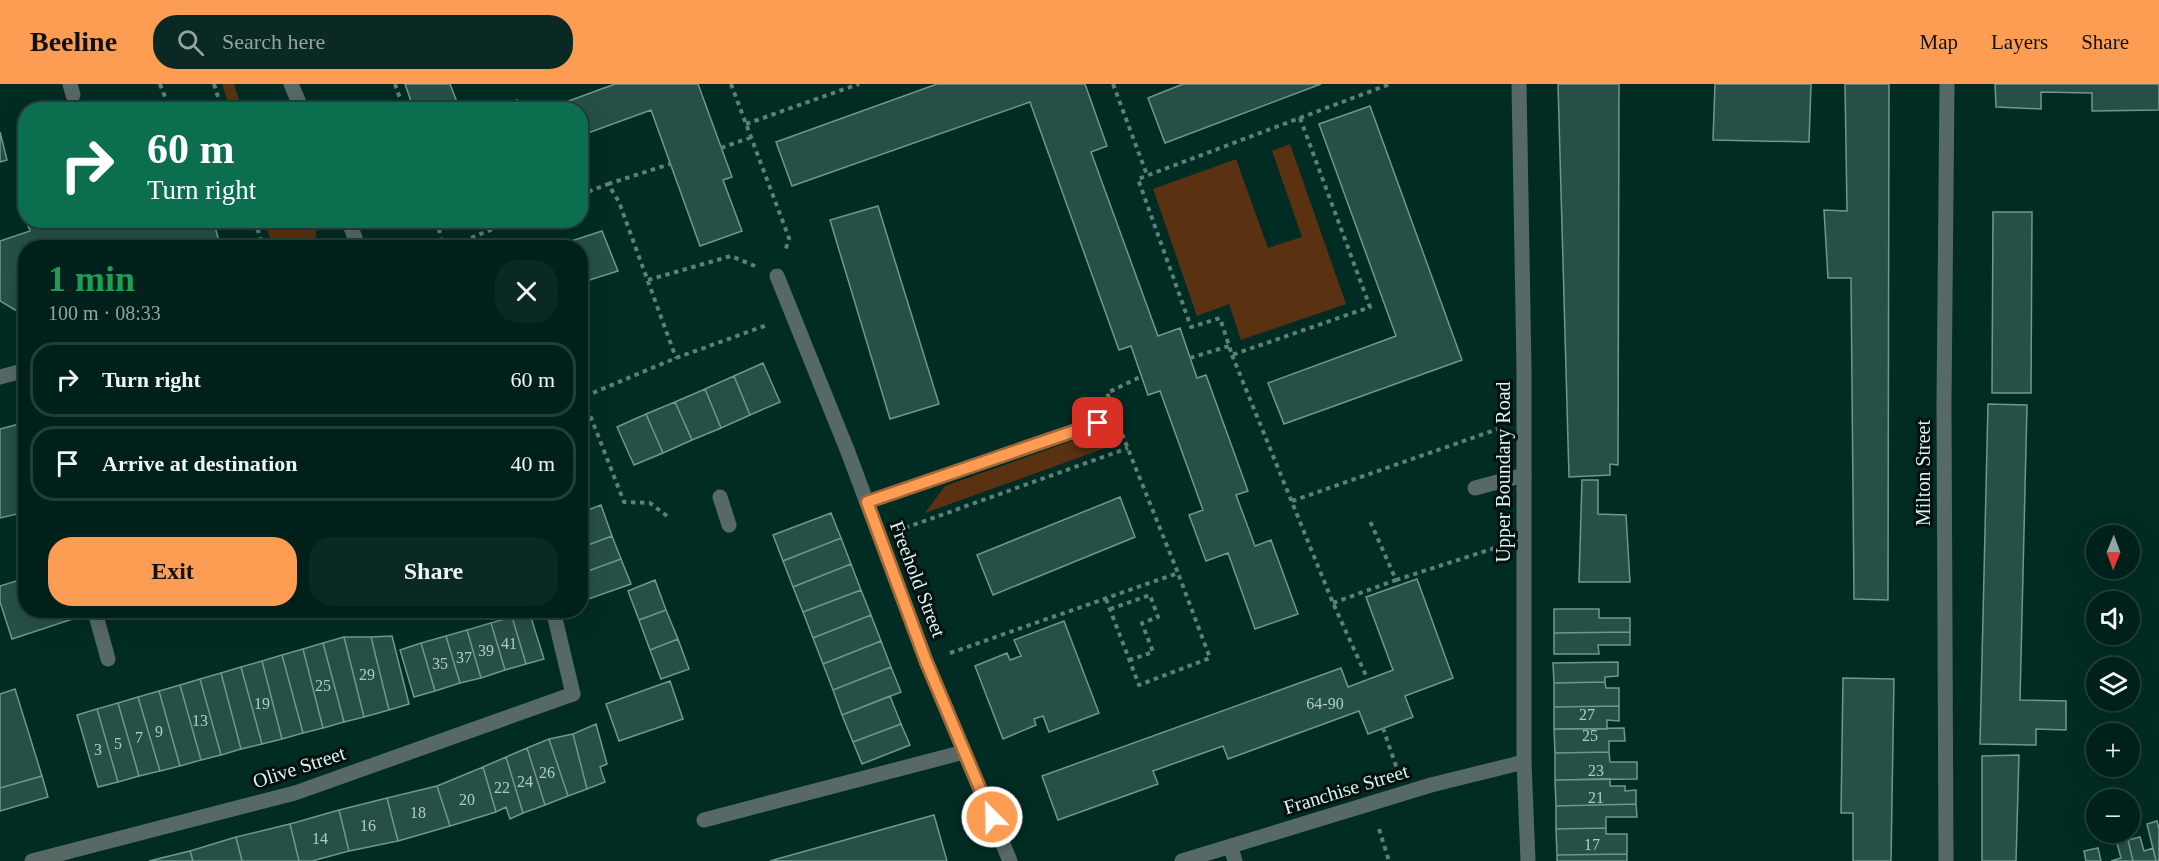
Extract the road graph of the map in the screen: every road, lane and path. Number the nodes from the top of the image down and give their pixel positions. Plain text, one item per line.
1 (160, 84) edge
2 (214, 84) edge
3 (291, 84) edge
4 (395, 84) edge
5 (731, 84) edge
6 (859, 84) edge
7 (1113, 84) edge
8 (1390, 84) edge
9 (1519, 84) edge
10 (1947, 84) edge
11 (168, 102) edge
12 (220, 102) edge
13 (299, 102) edge
14 (401, 102) edge
15 (1300, 118) junction
16 (746, 124) junction
17 (752, 137) junction
18 (721, 148) dead end
19 (670, 164) dead end
20 (1147, 174) junction
21 (608, 184) junction
22 (588, 192) edge
23 (495, 228) edge
24 (465, 240) edge
25 (777, 276) junction
26 (648, 280) junction
27 (793, 315) junction
28 (1229, 346) junction
29 (1232, 355) junction
30 (676, 358) junction
31 (1190, 358) dead end
32 (18, 372) edge
33 (1142, 376) dead end
34 (0, 377) edge
35 (588, 395) edge
36 (1110, 403) dead end
37 (588, 410) edge
38 (1524, 420) junction
39 (1098, 423) dead end
40 (1120, 430) dead end
41 (1128, 448) junction
42 (1524, 475) junction
43 (1475, 488) dead end
44 (720, 497) dead end
45 (1292, 501) junction
46 (867, 502) junction
47 (667, 516) dead end
48 (1370, 521) dead end
49 (729, 525) dead end
50 (880, 537) junction
51 (1523, 539) junction
52 (1178, 573) junction
53 (1396, 580) junction
54 (1106, 599) junction
55 (1333, 603) junction
56 (1110, 609) junction
57 (97, 618) edge
58 (555, 618) edge
59 (108, 659) dead end
60 (1130, 660) junction
61 (926, 661) junction
62 (1368, 680) dead end
63 (1383, 728) dead end
64 (964, 752) junction
65 (1524, 762) junction
66 (1405, 793) junction
67 (704, 820) dead end
68 (1233, 854) edge
69 (32, 861) edge
70 (1010, 861) edge
71 (1182, 861) edge
72 (1528, 861) edge
73 (1946, 861) edge

1 - 11 path
2 - 12 path
3 - 13 street
4 - 14 path
5 - 16 path
6 - 16 path
7 - 20 path
8 - 15 path
9 - 38 street, Upper Boundary Road
10 - 73 street, Milton Street
15 - 20 path
15 - 29 path
16 - 17 path
17 - 18 path
17 - 25 path
19 - 21 path
20 - 28 path
21 - 22 path
21 - 26 path
23 - 24 path
25 - 26 path
25 - 27 street, Freehold Street
26 - 30 path
27 - 30 path
27 - 46 street, Freehold Street
28 - 29 path
28 - 31 path
29 - 45 path
30 - 35 path
32 - 34 street
33 - 36 path
37 - 47 path
38 - 42 street, Upper Boundary Road
38 - 45 path
39 - 46 street
40 - 41 path
41 - 50 path
41 - 52 path
42 - 43 street
42 - 51 street, Upper Boundary Road
44 - 49 street
45 - 55 path
46 - 50 street, Freehold Street
48 - 53 path
50 - 61 street, Freehold Street
51 - 53 path
51 - 65 street, Upper Boundary Road
52 - 54 path
52 - 60 path
53 - 55 path
54 - 56 path
54 - 61 path
55 - 62 path
56 - 60 path
56 - 60 path
57 - 59 street
58 - 69 street, Olive Street
61 - 64 street, Freehold Street
63 - 66 path
64 - 67 street
64 - 70 street, Freehold Street
65 - 66 street, Franchise Street
65 - 72 street, Upper Boundary Road
66 - 68 street, Franchise Street
68 - 71 street, Franchise Street

